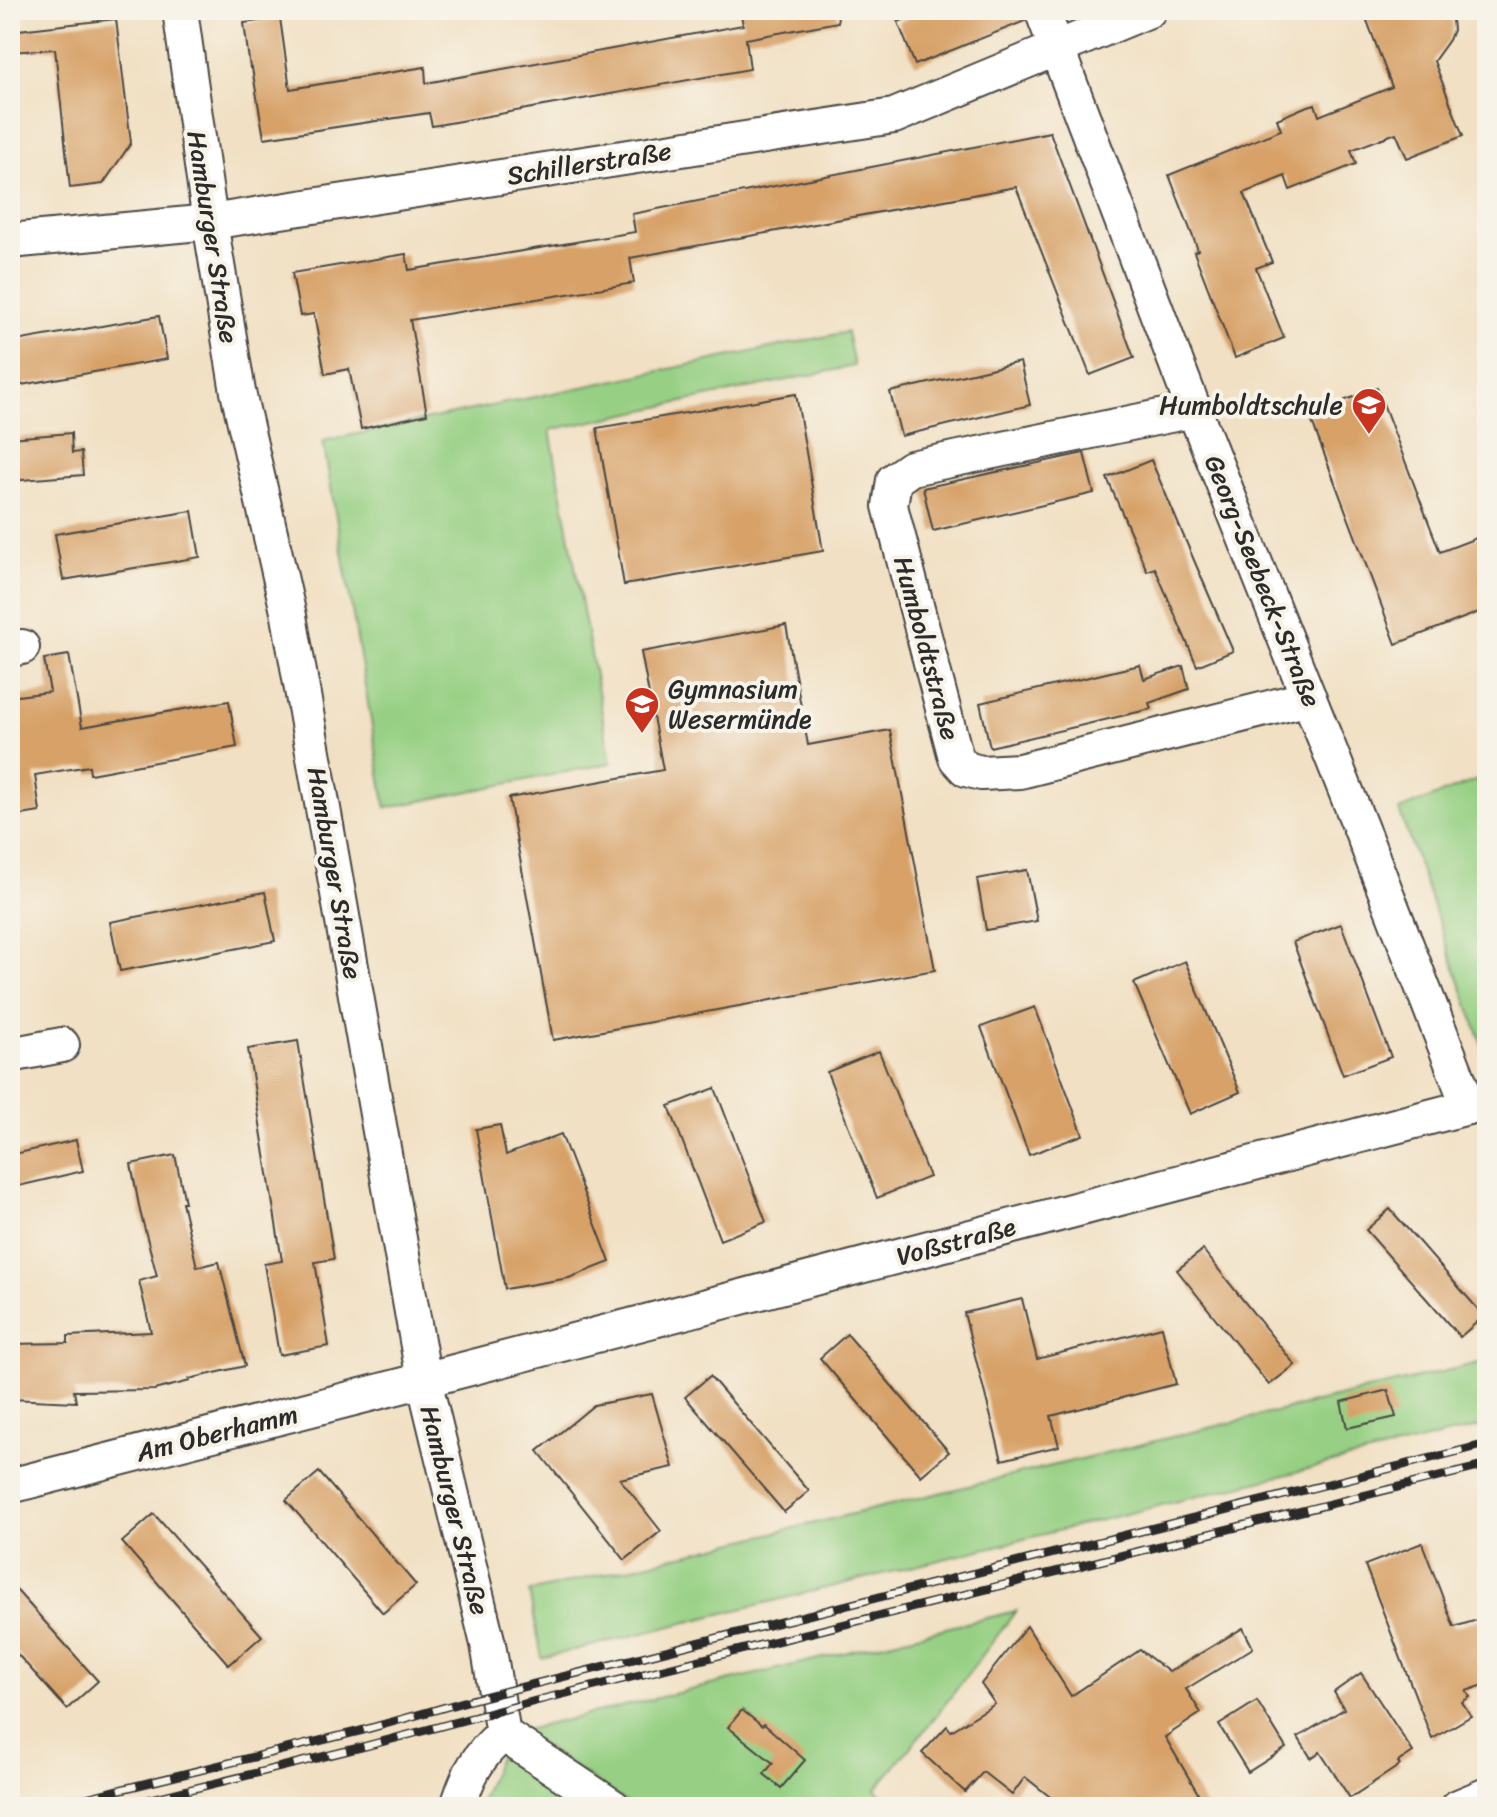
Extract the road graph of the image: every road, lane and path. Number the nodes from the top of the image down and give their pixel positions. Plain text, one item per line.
1 (180, 10) edge
2 (1042, 10) edge
3 (1149, 10) edge
4 (1057, 48) junction
5 (210, 222) junction
6 (10, 241) edge
7 (1194, 410) junction
8 (1309, 698) junction
9 (62, 1045) dead end
10 (10, 1055) edge
11 (1478, 1104) edge
12 (424, 1380) junction
13 (10, 1486) edge
14 (513, 1741) junction
15 (1487, 1795) edge
16 (458, 1807) edge
17 (613, 1807) edge
18 (1458, 1807) edge

1 - 5 street, Hamburger Straße
2 - 4 street, Georg-Seebeck-Straße
3 - 4 street, Schillerstraße
4 - 5 street, Schillerstraße
4 - 7 street, Georg-Seebeck-Straße
5 - 6 street, Schillerstraße
5 - 12 street, Hamburger Straße
7 - 8 street, Georg-Seebeck-Straße
7 - 8 street, Humboldtstraße
8 - 11 street, Georg-Seebeck-Straße
9 - 10 street
11 - 12 street, Voßstraße
12 - 13 street, Am Oberhamm
12 - 14 street, Hamburger Straße
14 - 16 street
14 - 17 street
15 - 18 street

